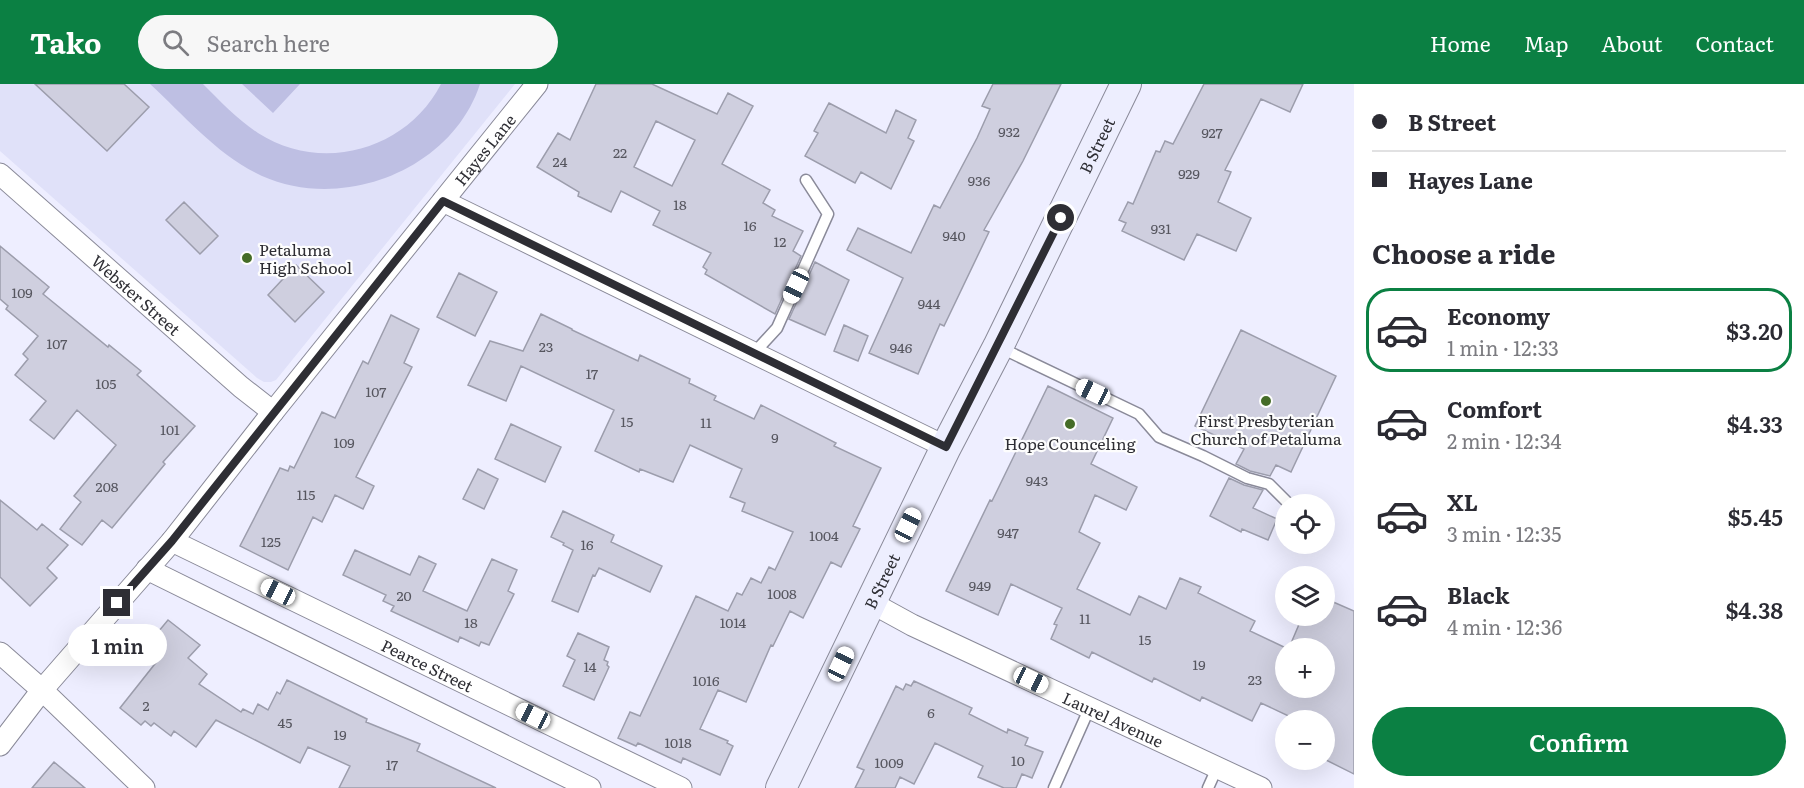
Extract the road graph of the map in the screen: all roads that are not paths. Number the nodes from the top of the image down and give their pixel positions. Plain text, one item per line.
1 (537, 84) edge
2 (1126, 84) edge
3 (0, 174) edge
4 (806, 180) dead end
5 (443, 201) junction
6 (998, 347) junction
7 (754, 353) junction
8 (273, 412) junction
9 (946, 447) junction
10 (1279, 494) edge
11 (172, 541) junction
12 (147, 568) junction
13 (870, 602) junction
14 (0, 653) edge
15 (42, 690) junction
16 (1090, 707) junction
17 (0, 746) edge
18 (1217, 768) junction
19 (144, 788) edge
20 (590, 788) edge
21 (681, 788) edge
22 (782, 788) edge
23 (1054, 788) edge
24 (1208, 788) edge
25 (1260, 788) edge

1 - 5 street, Hayes Lane
2 - 6 street, B Street
3 - 8 street, Webster Street
4 - 7 lane
5 - 7 street
5 - 8 street, Hayes Lane
6 - 9 street, B Street
6 - 10 lane
7 - 9 street
8 - 11 street, Hayes Lane
9 - 13 street, B Street
11 - 12 street, Hayes Lane
11 - 21 street, Pearce Street
12 - 15 street, Hayes Lane
12 - 20 street
13 - 16 street, Laurel Avenue
13 - 22 street, B Street
14 - 15 street
15 - 17 street, Hayes Lane
15 - 19 street
16 - 18 street, Laurel Avenue
16 - 23 lane
18 - 24 lane
18 - 25 street, Laurel Avenue

